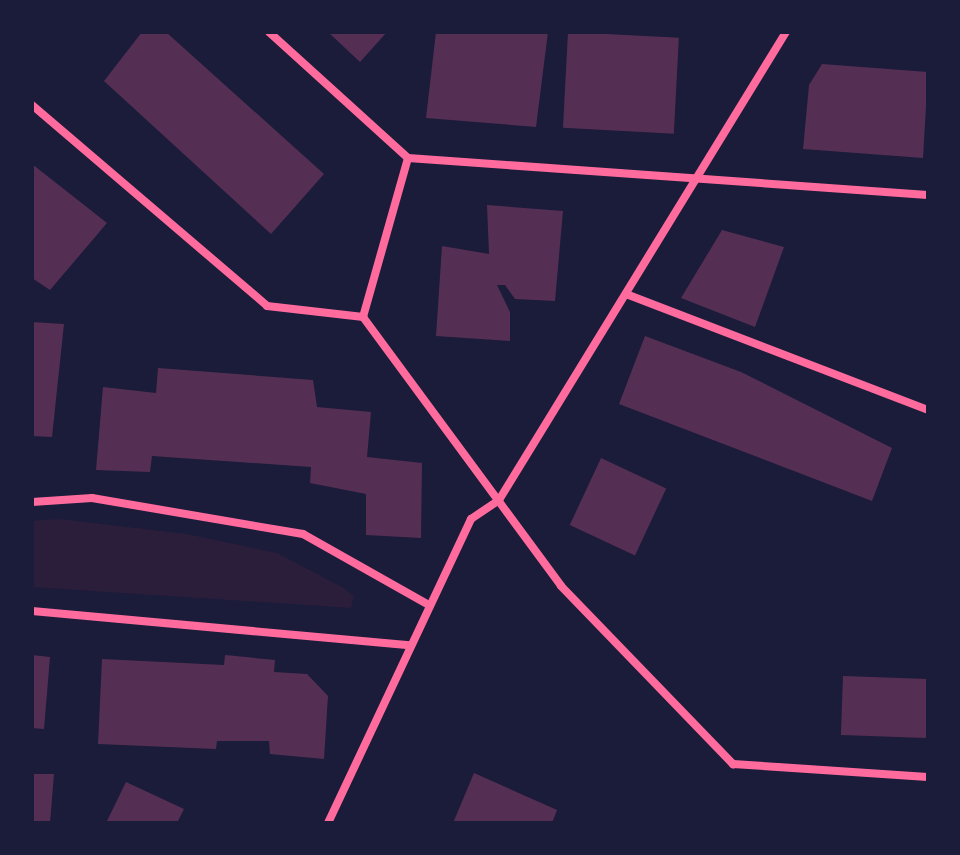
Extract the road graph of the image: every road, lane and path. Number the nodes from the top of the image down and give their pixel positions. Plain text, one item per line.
1 (269, 32) edge
2 (786, 32) edge
3 (32, 105) edge
4 (408, 158) junction
5 (696, 181) junction
6 (928, 195) edge
7 (626, 294) junction
8 (363, 317) junction
9 (928, 410) edge
10 (499, 500) junction
11 (32, 502) edge
12 (429, 605) junction
13 (32, 611) edge
14 (409, 645) junction
15 (928, 777) edge
16 (328, 823) edge

1 - 4 street
2 - 5 street
3 - 8 street
4 - 5 street
4 - 8 street
5 - 6 street
5 - 7 street
7 - 9 street
7 - 10 street
8 - 10 street
10 - 12 street
10 - 15 street
11 - 12 street
12 - 14 street
13 - 14 street
14 - 16 street

